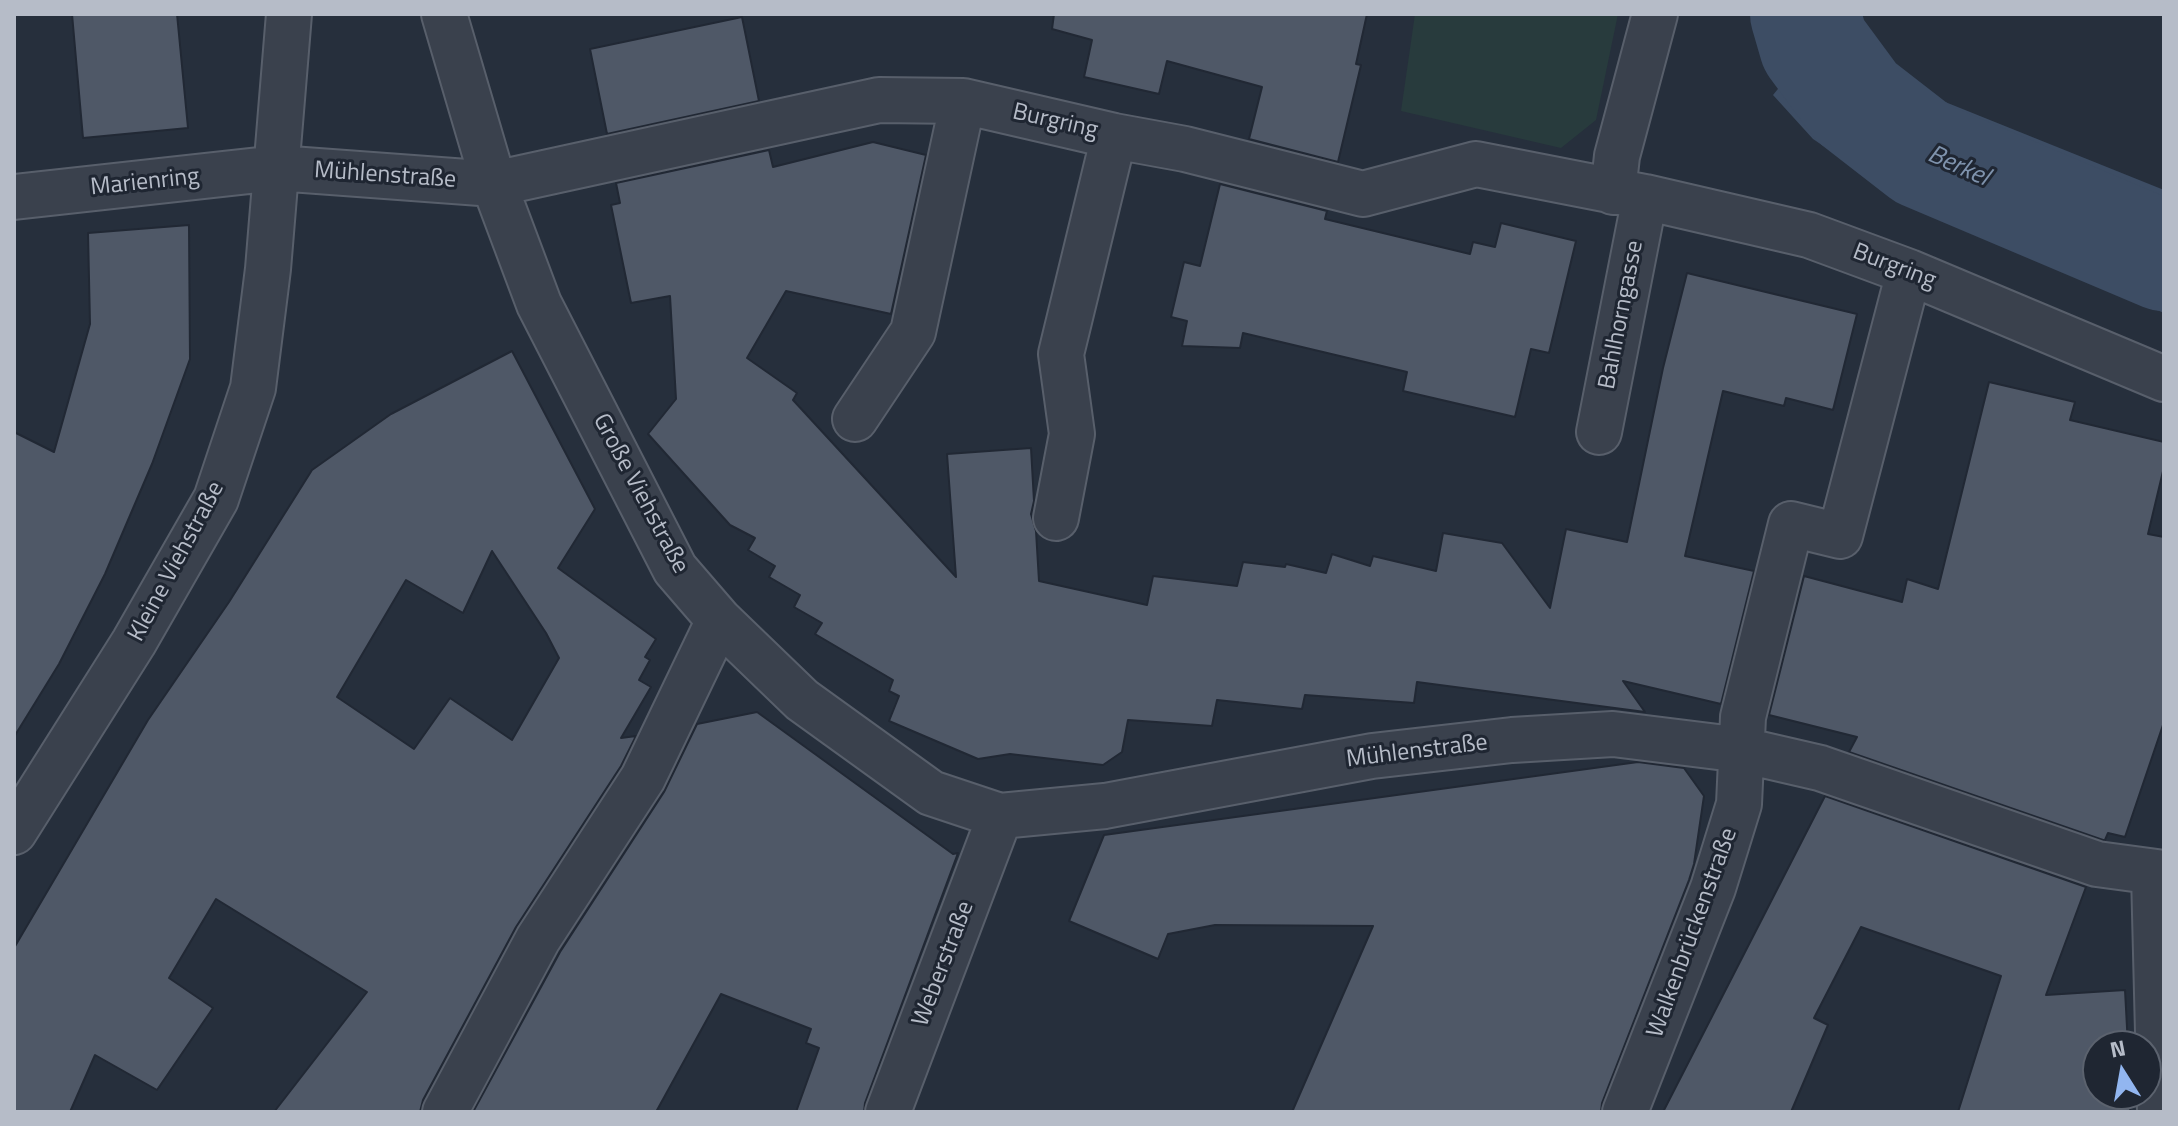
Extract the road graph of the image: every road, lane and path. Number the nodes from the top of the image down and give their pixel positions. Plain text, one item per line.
1 (289, 14) edge
2 (444, 14) edge
3 (1655, 14) edge
4 (963, 101) junction
5 (1114, 136) junction
6 (277, 168) junction
7 (494, 184) junction
8 (1629, 195) junction
9 (14, 197) edge
10 (1909, 272) junction
11 (2164, 379) edge
12 (855, 419) dead end
13 (1599, 432) dead end
14 (1056, 518) dead end
15 (719, 620) junction
16 (1742, 750) junction
17 (1000, 816) junction
18 (14, 832) edge
19 (2159, 873) edge
20 (445, 1112) edge
21 (888, 1112) edge
22 (1625, 1112) edge
23 (2160, 1112) edge

1 - 6 street
2 - 7 street, Große Viehstraße
3 - 8 street
4 - 5 street, Burgring
4 - 7 street, Burgring
4 - 12 street
5 - 8 street, Burgring
5 - 14 street
6 - 7 street, Mühlenstraße
6 - 9 street, Marienring
6 - 18 street, Kleine Viehstraße
7 - 15 street, Große Viehstraße
8 - 10 street, Burgring
8 - 13 street, Bahlhorngasse
10 - 11 street, Burgring
10 - 16 street, Walkenbrückenstraße
15 - 17 street, Mühlenstraße
15 - 20 street
16 - 17 street, Mühlenstraße
16 - 19 street, Mühlenstraße
16 - 22 street, Walkenbrückenstraße
17 - 21 street, Weberstraße
19 - 23 street

